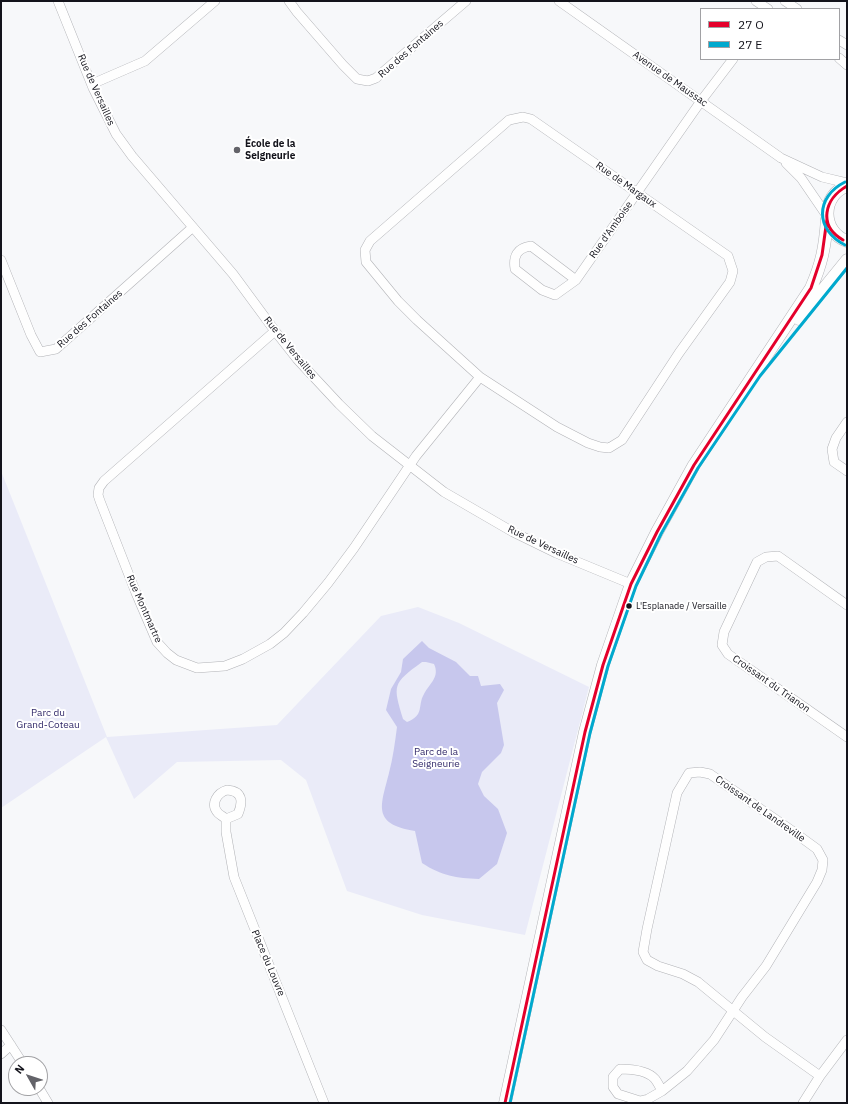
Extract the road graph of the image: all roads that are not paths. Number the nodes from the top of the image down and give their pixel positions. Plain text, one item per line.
1 (58, 1) edge
2 (215, 1) edge
3 (289, 1) edge
4 (466, 1) edge
5 (559, 1) edge
6 (756, 1) edge
7 (785, 1) edge
8 (766, 8) edge
9 (795, 8) edge
10 (732, 60) edge
11 (92, 84) junction
12 (701, 101) junction
13 (781, 158) junction
14 (847, 184) edge
15 (638, 193) junction
16 (827, 218) junction
17 (193, 227) junction
18 (847, 241) edge
19 (1, 260) edge
20 (847, 260) edge
21 (576, 280) junction
22 (275, 331) junction
23 (756, 373) junction
24 (480, 377) junction
25 (847, 422) edge
26 (409, 466) junction
27 (847, 472) edge
28 (631, 584) junction
29 (847, 605) edge
30 (847, 737) edge
31 (226, 819) dead end
32 (733, 1010) junction
33 (1, 1030) edge
34 (847, 1040) edge
35 (11, 1045) junction
36 (1, 1054) edge
37 (18, 1056) edge
38 (820, 1076) junction
39 (662, 1091) junction
40 (324, 1103) edge
41 (505, 1103) edge
42 (803, 1103) edge

1 - 11 street, Rue de Versailles
2 - 11 street
3 - 4 street, Rue des Fontaines
5 - 12 street, Avenue de Maussac
6 - 8 street
7 - 9 street
10 - 12 street, Rue d'Amboise
11 - 17 street, Rue de Versailles
12 - 13 street, Avenue de Maussac
12 - 15 street, Rue d'Amboise
13 - 14 street, Avenue de Maussac
13 - 16 street, Avenue de Maussac
14 - 16 street
15 - 21 street, Rue d'Amboise
15 - 24 street, Rue de Margaux
15 - 24 street, Rue de Margaux
16 - 18 street
16 - 23 street
17 - 19 street, Rue des Fontaines
17 - 22 street, Rue de Versailles
20 - 23 street
21 - 21 street, Rue d'Amboise
22 - 26 street, Rue de Versailles
22 - 26 street, Rue Montmartre
23 - 28 street
24 - 26 street
25 - 27 street
26 - 28 street, Rue de Versailles
28 - 41 street
29 - 30 street, Croissant du Trianon
31 - 40 street, Place du Louvre
32 - 32 street, Croissant de Landreville
32 - 38 street, Croissant de Landreville
32 - 39 street
33 - 35 street
34 - 38 street
35 - 36 street
35 - 37 street
38 - 42 street
39 - 39 street

